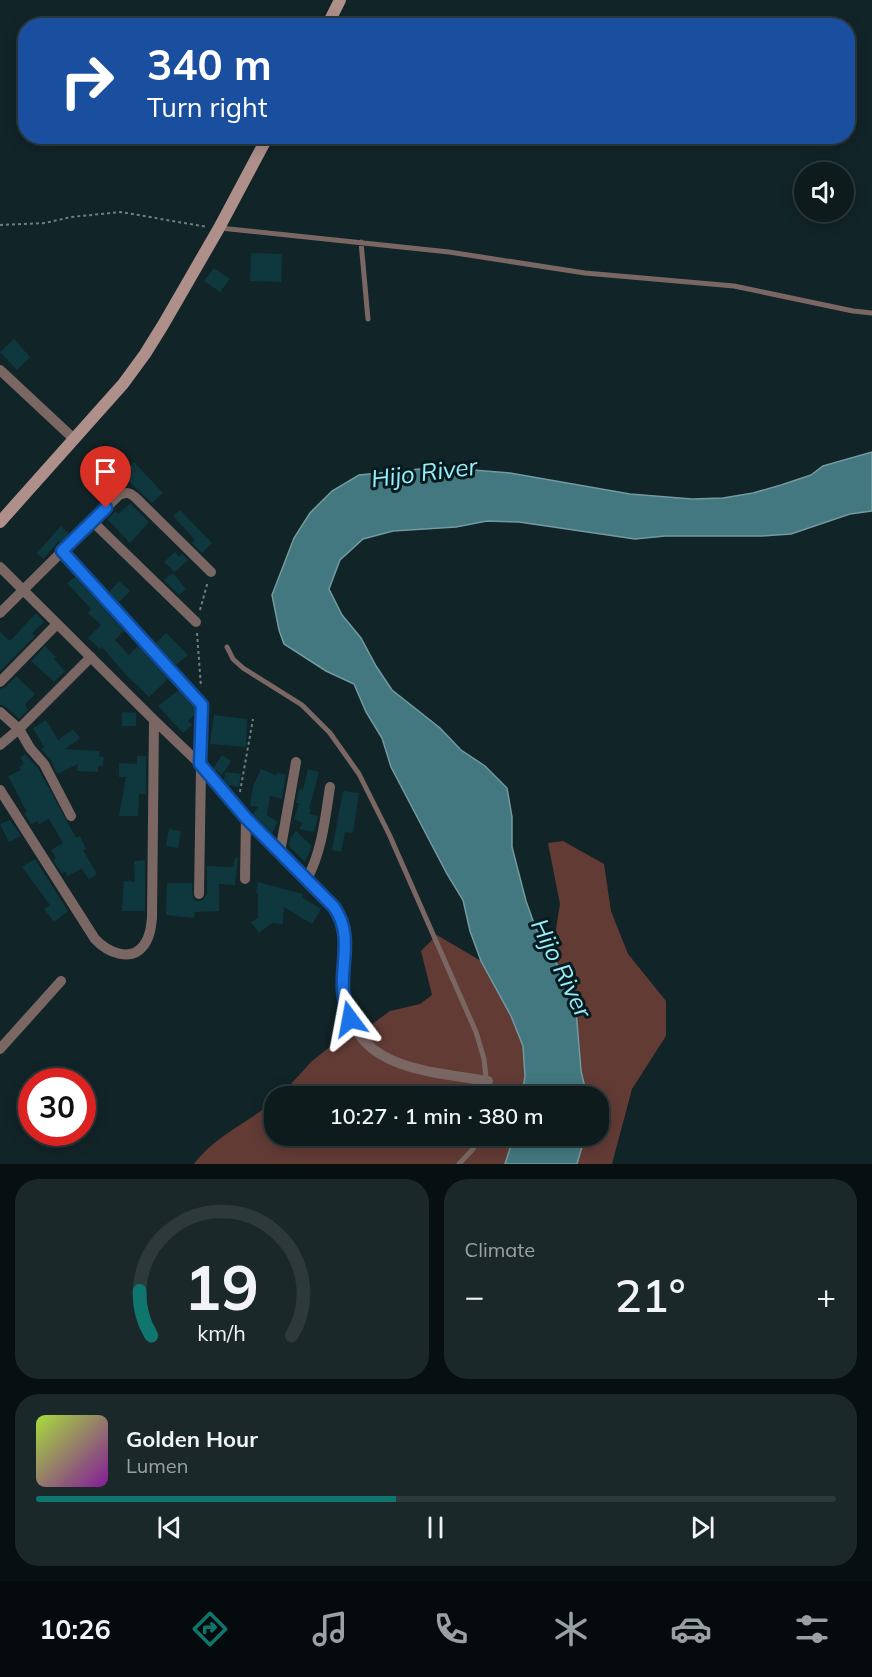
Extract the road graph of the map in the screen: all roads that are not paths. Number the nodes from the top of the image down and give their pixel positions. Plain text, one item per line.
1 (340, 0) edge
2 (331, 18) edge
3 (264, 144) edge
4 (219, 228) junction
5 (361, 242) junction
6 (872, 313) edge
7 (368, 319) dead end
8 (0, 370) edge
9 (74, 439) junction
10 (0, 522) edge
11 (93, 522) junction
12 (62, 551) junction
13 (0, 567) edge
14 (211, 573) road end
15 (23, 589) junction
16 (0, 613) edge
17 (196, 622) road end
18 (57, 624) junction
19 (227, 647) dead end
20 (91, 657) junction
21 (0, 681) edge
22 (0, 712) edge
23 (153, 720) junction
24 (19, 729) junction
25 (0, 745) edge
26 (296, 762) dead end
27 (200, 764) junction
28 (330, 788) dead end
29 (0, 790) edge
30 (71, 816) dead end
31 (246, 818) junction
32 (280, 852) junction
33 (245, 879) dead end
34 (307, 879) junction
35 (199, 894) dead end
36 (61, 981) dead end
37 (2, 1041) edge
38 (488, 1081) junction
39 (488, 1086) edge
40 (475, 1146) edge
41 (459, 1164) edge

1 - 2 main road
3 - 4 main road
4 - 5 lane
4 - 9 main road
5 - 6 lane
5 - 7 lane
8 - 9 street
9 - 10 main road
11 - 12 street
11 - 14 street
11 - 17 street
12 - 15 street
12 - 27 street
13 - 15 street
15 - 16 street
15 - 18 street
18 - 20 street
18 - 21 street
19 - 38 lane
20 - 23 street
20 - 24 street
22 - 24 street
23 - 27 street
23 - 29 street
24 - 25 street
24 - 30 street
26 - 32 street
27 - 31 street
27 - 35 street
28 - 34 street
31 - 32 street
31 - 33 street
32 - 34 street
34 - 38 street
36 - 37 street
38 - 39 lane
40 - 41 lane

